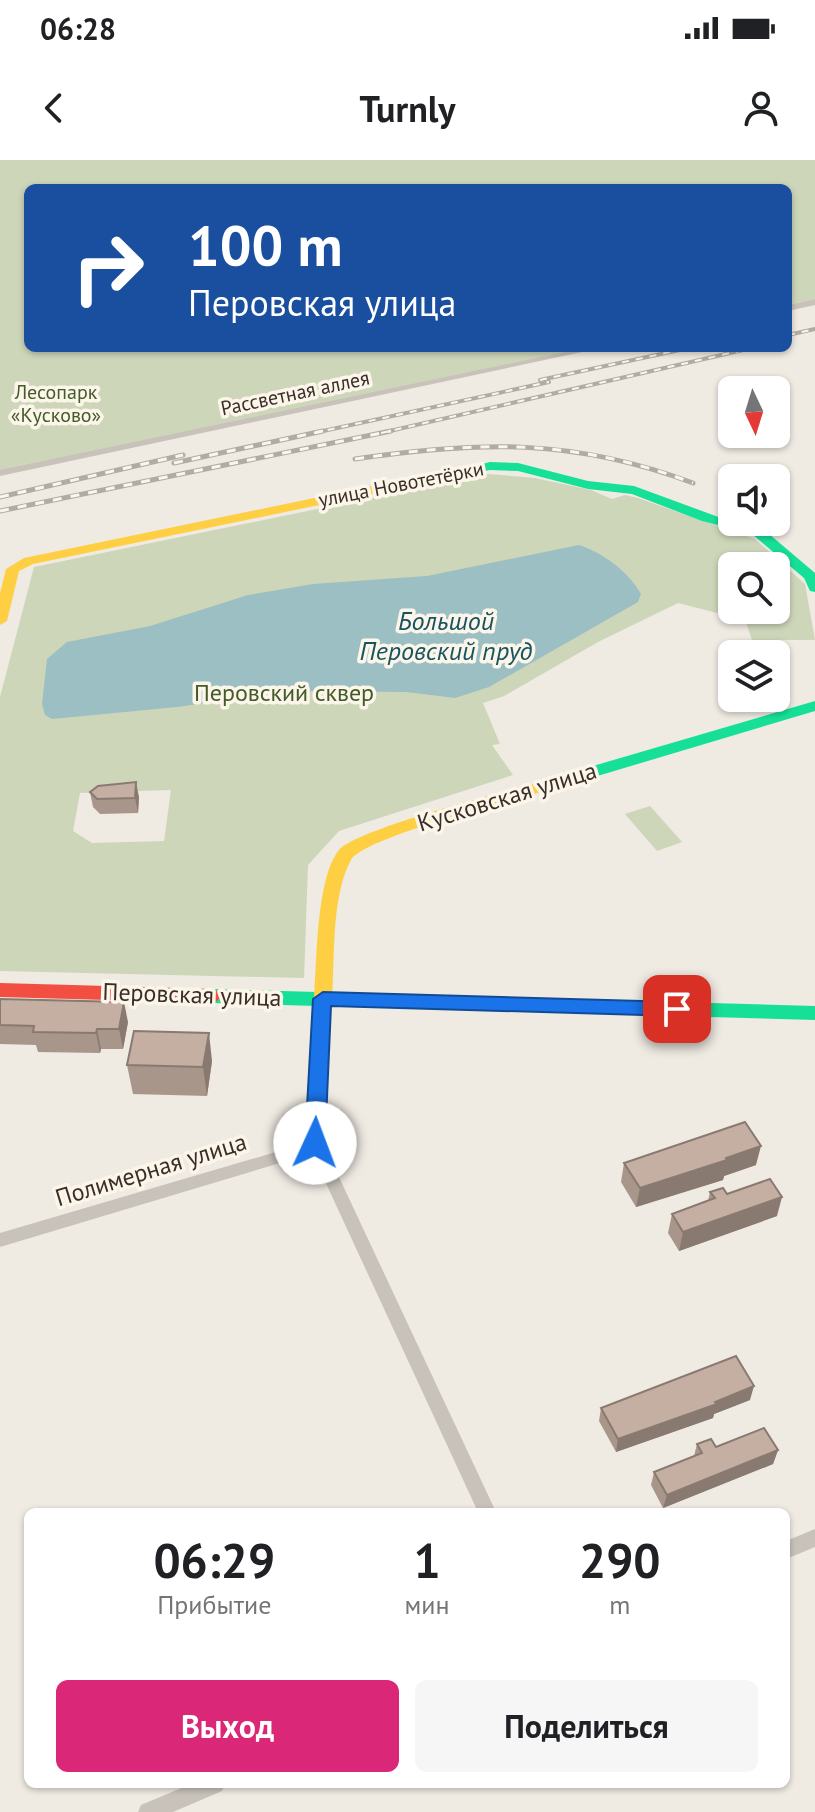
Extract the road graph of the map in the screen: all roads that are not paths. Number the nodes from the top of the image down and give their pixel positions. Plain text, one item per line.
1 (815, 302) edge
2 (792, 307) edge
3 (578, 352) edge
4 (0, 473) edge
5 (815, 588) edge
6 (0, 621) edge
7 (815, 706) edge
8 (0, 990) edge
9 (323, 999) junction
10 (815, 1013) edge
11 (315, 1143) junction
12 (0, 1240) edge
13 (485, 1508) edge
14 (815, 1538) edge
15 (790, 1548) edge
16 (205, 1788) edge
17 (148, 1812) edge

1 - 2 street
3 - 4 street, Рассветная аллея
5 - 6 street, улица Новотетёрки
7 - 9 street, Кусковская улица
8 - 9 street, Перовская улица
9 - 10 street, Перовская улица
9 - 11 street
11 - 12 street, Полимерная улица
11 - 13 street
14 - 15 street
16 - 17 street

